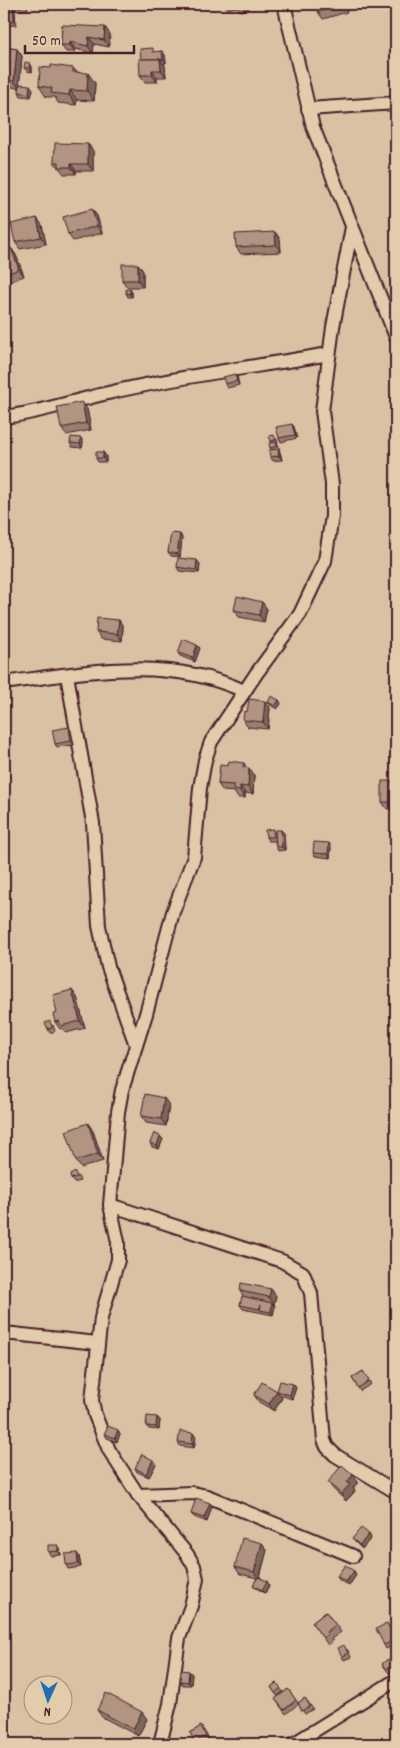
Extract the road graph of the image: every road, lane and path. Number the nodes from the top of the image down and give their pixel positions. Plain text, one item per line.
1 (284, 4) edge
2 (396, 103) edge
3 (308, 109) junction
4 (352, 227) junction
5 (395, 331) edge
6 (329, 354) junction
7 (4, 417) edge
8 (67, 675) junction
9 (4, 683) edge
10 (244, 692) junction
11 (136, 1044) junction
12 (110, 1205) junction
13 (4, 1333) edge
14 (97, 1343) junction
15 (396, 1492) edge
16 (138, 1495) junction
17 (353, 1556) dead end
18 (396, 1680) edge
19 (160, 1744) edge
20 (293, 1744) edge

1 - 3 street
2 - 3 street
3 - 4 street
4 - 5 street
4 - 6 street
6 - 7 street
6 - 10 street
8 - 9 street
8 - 10 street
8 - 11 street
10 - 11 street
11 - 12 street
12 - 14 street
12 - 15 street
13 - 14 street
14 - 16 street
16 - 17 street
16 - 19 street
18 - 20 street

